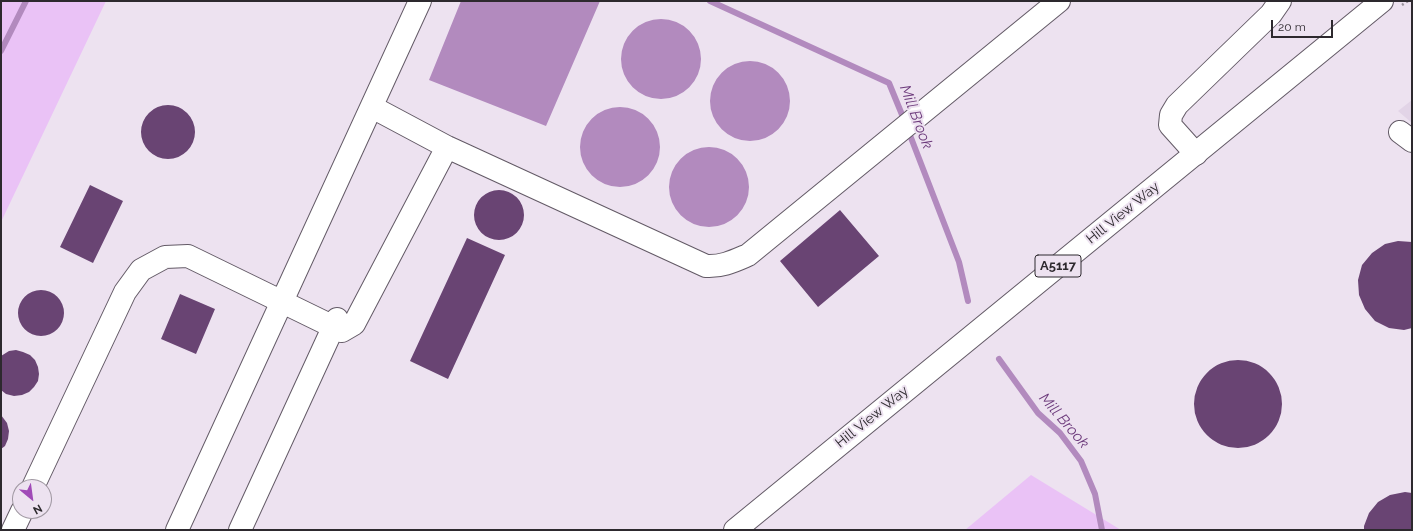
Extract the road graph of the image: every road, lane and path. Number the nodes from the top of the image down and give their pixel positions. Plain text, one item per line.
1 (420, 1) edge
2 (1059, 1) edge
3 (1280, 1) edge
4 (1382, 1) edge
5 (372, 107) junction
6 (447, 147) junction
7 (1196, 154) junction
8 (282, 301) junction
9 (335, 322) junction
10 (37, 479) edge
11 (18, 519) edge
12 (13, 530) edge
13 (177, 530) edge
14 (240, 530) edge
15 (734, 530) edge

1 - 5 main road
2 - 6 main road
3 - 7 main road
4 - 7 main road, Hill View Way / A5117
5 - 6 main road
5 - 8 main road
6 - 9 main road
7 - 15 main road, Hill View Way / A5117
8 - 9 main road
8 - 10 main road
8 - 13 main road
9 - 14 main road
11 - 12 main road

